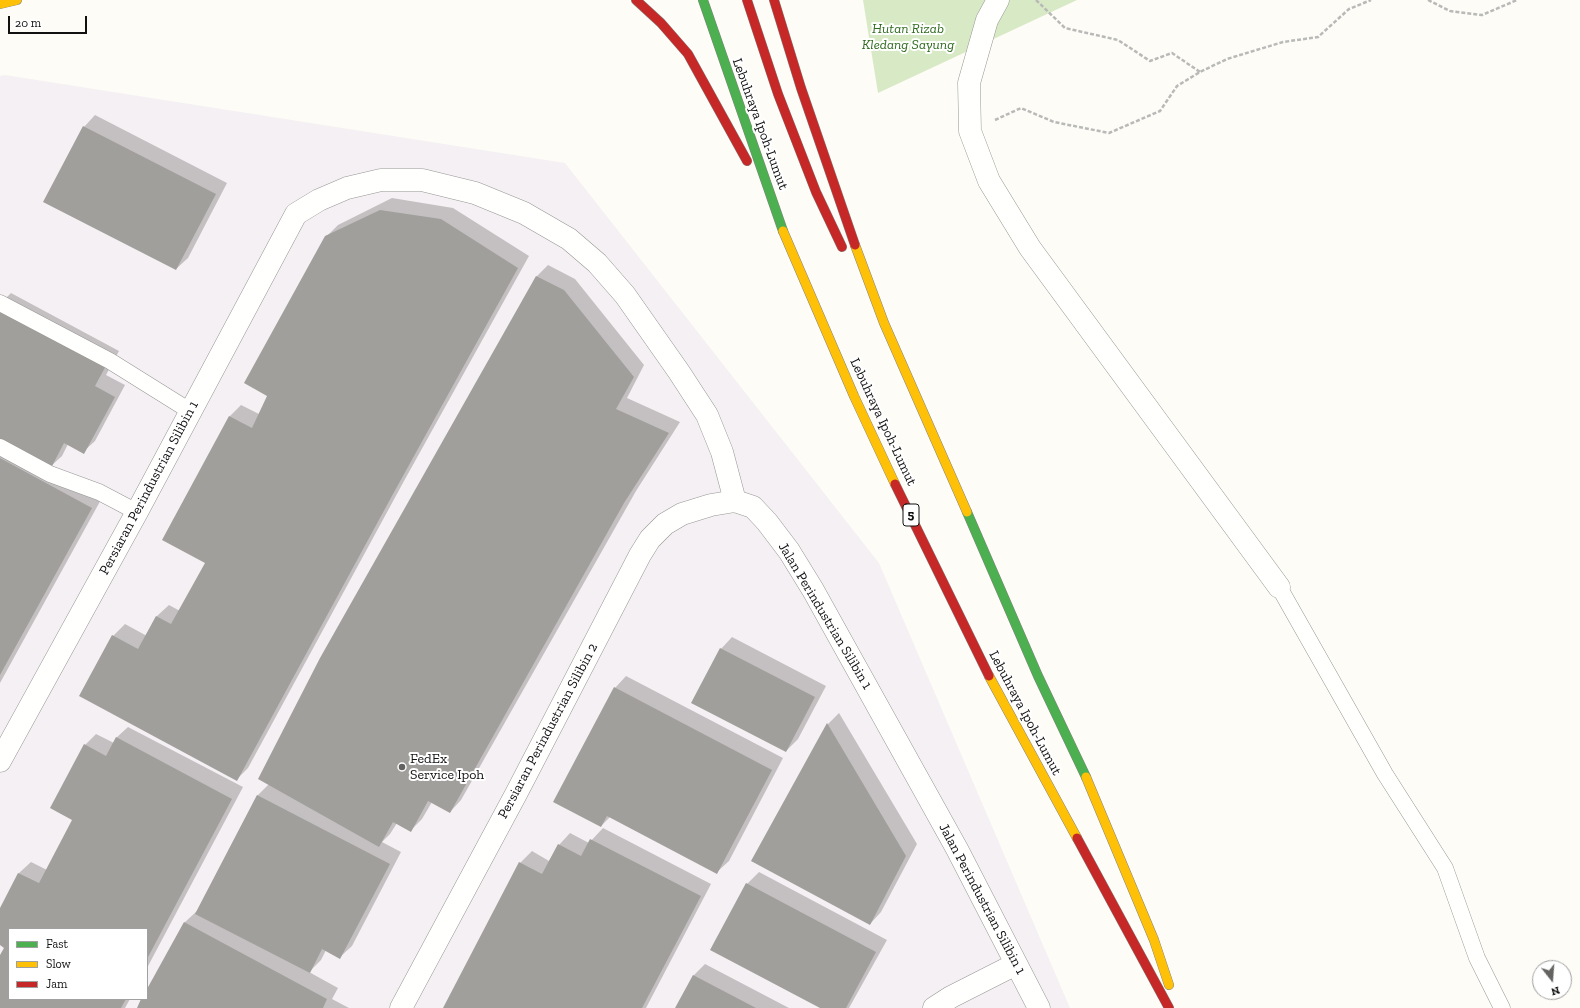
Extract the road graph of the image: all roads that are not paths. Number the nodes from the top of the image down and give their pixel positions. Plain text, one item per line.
1 (17, 0) edge
2 (636, 0) edge
3 (703, 0) edge
4 (747, 0) edge
5 (774, 0) edge
6 (998, 0) edge
7 (0, 4) edge
8 (782, 228) junction
9 (845, 252) dead end
10 (855, 271) dead end
11 (0, 303) edge
12 (884, 323) junction
13 (190, 412) junction
14 (0, 447) edge
15 (735, 501) junction
16 (136, 512) junction
17 (1278, 587) joint
18 (0, 761) edge
19 (1016, 964) junction
20 (401, 1008) edge
21 (934, 1008) edge
22 (1039, 1008) edge
23 (1169, 1008) edge
24 (1177, 1008) edge
25 (1502, 1008) edge

1 - 7 main road
2 - 8 main road
3 - 8 main road, Lebuhraya Ipoh-Lumut / 5
4 - 9 main road
5 - 12 main road, Lebuhraya Ipoh-Lumut
6 - 17 street
8 - 23 main road, Lebuhraya Ipoh-Lumut / 5
10 - 12 main road
11 - 13 lane
12 - 24 main road, Lebuhraya Ipoh-Lumut
13 - 15 street, Persiaran Perindustrian Silibin 1
13 - 16 street, Persiaran Perindustrian Silibin 1
14 - 16 lane
15 - 19 street, Jalan Perindustrian Silibin 1
15 - 20 street, Persiaran Perindustrian Silibin 2
16 - 18 street, Persiaran Perindustrian Silibin 1
17 - 25 lane
19 - 21 street
19 - 22 street, Jalan Perindustrian Silibin 1

